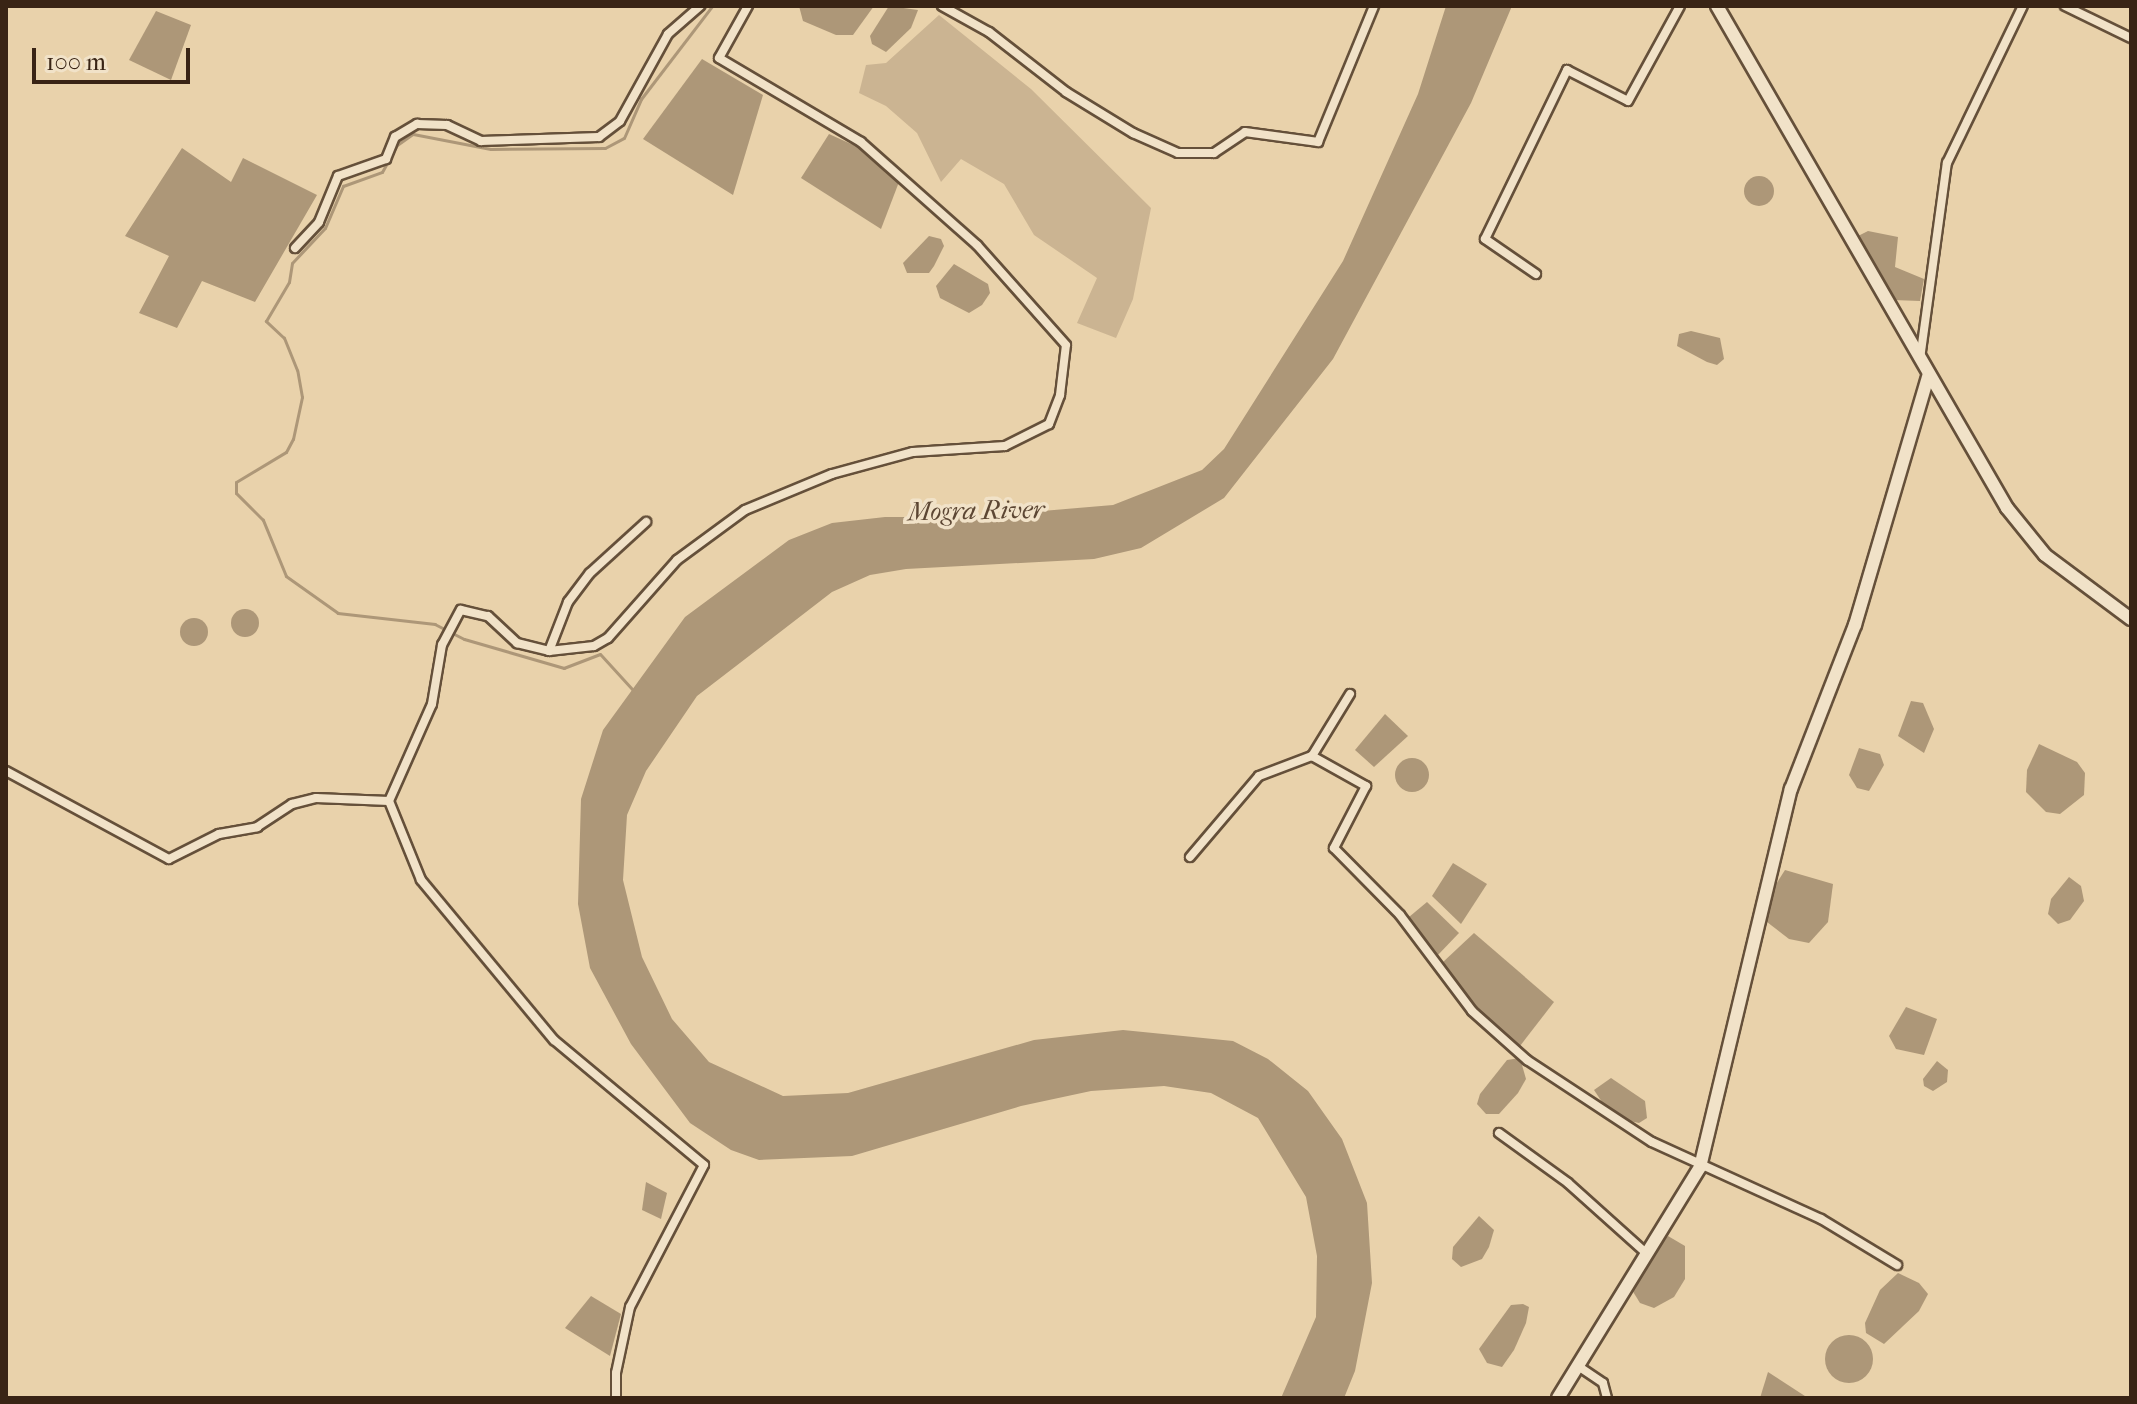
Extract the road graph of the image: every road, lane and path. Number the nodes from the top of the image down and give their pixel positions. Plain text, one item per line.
1 (700, 6) edge
2 (748, 6) edge
3 (942, 6) edge
4 (1374, 6) edge
5 (1680, 6) edge
6 (1717, 6) edge
7 (2023, 6) edge
8 (2065, 6) edge
9 (2131, 38) edge
10 (295, 248) dead end
11 (1536, 274) dead end
12 (1920, 363) junction
13 (1928, 377) junction
14 (646, 522) dead end
15 (2131, 619) edge
16 (549, 651) junction
17 (1350, 694) dead end
18 (1312, 756) junction
19 (6, 771) edge
20 (389, 801) junction
21 (1190, 857) dead end
22 (1499, 1133) dead end
23 (1700, 1167) junction
24 (1646, 1253) junction
25 (1897, 1265) dead end
26 (1578, 1366) junction
27 (617, 1397) edge
28 (1558, 1398) edge
29 (1607, 1398) edge

1 - 10 street
2 - 16 street
3 - 4 street
5 - 11 street
6 - 12 street
7 - 12 street
8 - 9 street
12 - 13 street
13 - 15 street
13 - 23 street
14 - 16 street
16 - 20 street
17 - 18 street
18 - 21 street
18 - 23 street
19 - 20 street
20 - 27 street
22 - 24 street
23 - 24 street
23 - 25 street
24 - 26 street
26 - 28 street
26 - 29 street

